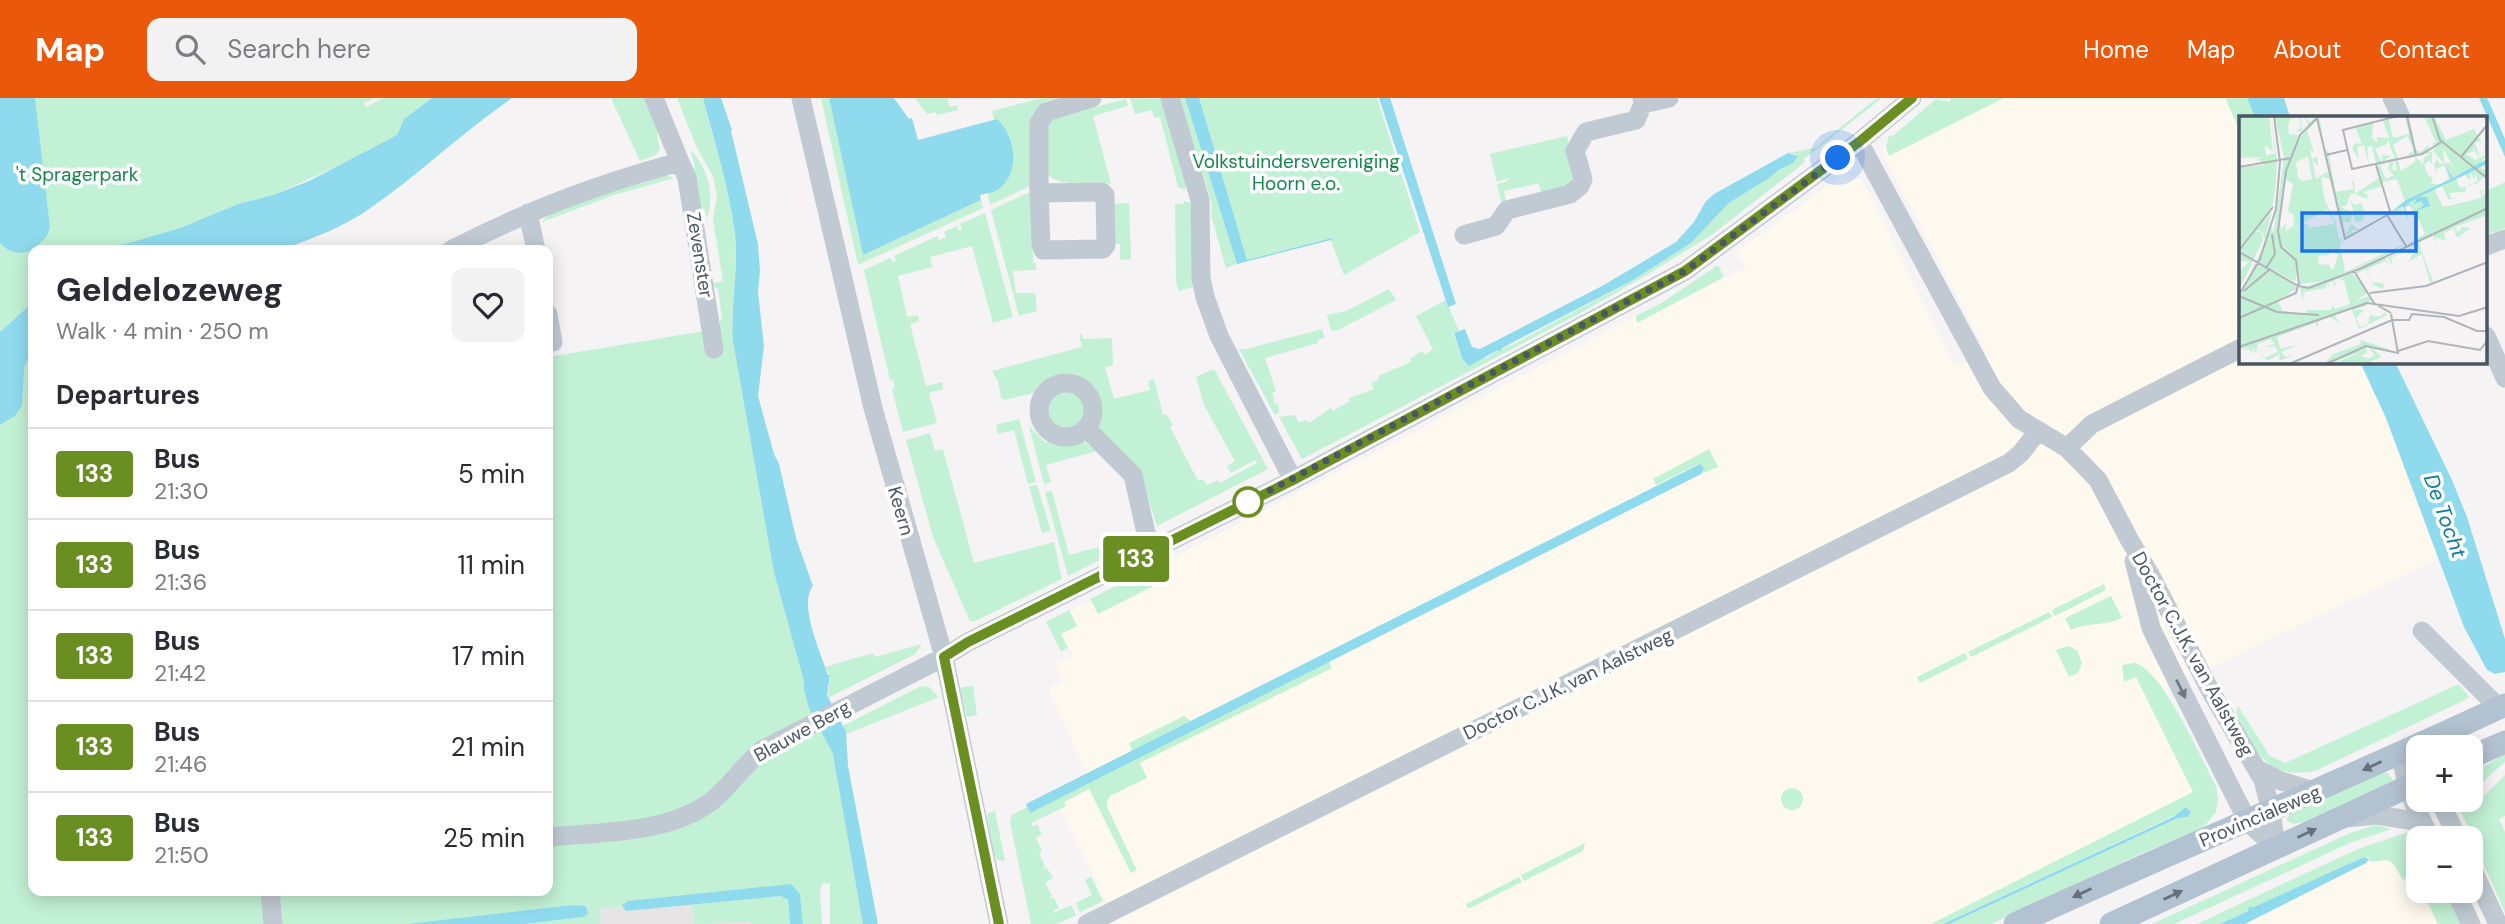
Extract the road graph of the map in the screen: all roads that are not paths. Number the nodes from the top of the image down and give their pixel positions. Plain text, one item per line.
1 (654, 98) edge
2 (801, 98) edge
3 (1091, 98) edge
4 (1170, 98) edge
5 (1669, 98) edge
6 (1912, 98) edge
7 (2392, 98) edge
8 (1643, 101) edge
9 (2401, 116) edge
10 (1859, 142) junction
11 (680, 162) junction
12 (1040, 193) dead end
13 (528, 212) junction
14 (1464, 235) dead end
15 (2505, 239) edge
16 (461, 245) edge
17 (535, 245) edge
18 (2488, 245) edge
19 (2488, 341) edge
20 (715, 349) dead end
21 (2239, 349) edge
22 (2505, 378) edge
23 (1086, 428) dead end
24 (2038, 431) junction
25 (2067, 448) junction
26 (1293, 480) junction
27 (2129, 539) junction
28 (1154, 550) junction
29 (2422, 631) dead end
30 (944, 657) junction
31 (2502, 707) edge
32 (2505, 742) edge
33 (2483, 752) edge
34 (2401, 753) junction
35 (2406, 762) edge
36 (2257, 769) junction
37 (2406, 784) edge
38 (2317, 792) junction
39 (2271, 811) junction
40 (2339, 819) junction
41 (2248, 822) junction
42 (2413, 826) edge
43 (553, 836) edge
44 (2276, 848) junction
45 (2483, 892) edge
46 (270, 896) edge
47 (2461, 903) edge
48 (273, 924) edge
49 (999, 924) edge
50 (1087, 924) edge
51 (2015, 924) edge
52 (2111, 924) edge
53 (2471, 924) edge
54 (2498, 924) edge

1 - 11 street, Zevenster
2 - 30 street, Keern
3 - 12 street
4 - 26 street
5 - 8 street
6 - 10 street, Blauwe Berg
7 - 9 street
8 - 14 street
10 - 24 street, Doctor C.J.K. van Aalstweg
10 - 26 street, Blauwe Berg
11 - 13 street
11 - 20 street, Zevenster
13 - 16 street
13 - 17 street
15 - 18 street
19 - 22 street
21 - 25 street
23 - 28 street
24 - 25 street, Doctor C.J.K. van Aalstweg
24 - 50 street, Doctor C.J.K. van Aalstweg
25 - 27 street, Doctor C.J.K. van Aalstweg
26 - 28 street, Blauwe Berg
27 - 36 street, Doctor C.J.K. van Aalstweg
27 -> 41 street, Doctor C.J.K. van Aalstweg
28 - 30 street, Blauwe Berg
29 - 31 street
30 - 43 street, Blauwe Berg
30 - 49 street, Keern
31 - 34 main road, Provincialeweg
32 - 33 main road
34 - 35 street
34 -> 38 main road, Provincialeweg
36 - 38 street, Doctor C.J.K. van Aalstweg
36 - 39 street, Doctor C.J.K. van Aalstweg
37 - 40 main road, Provincialeweg
38 - 39 main road, Provincialeweg
39 - 41 main road, Provincialeweg
39 - 44 street, Doctor C.J.K. van Aalstweg
40 - 42 street
44 -> 40 main road, Provincialeweg
41 - 44 street, Doctor C.J.K. van Aalstweg
41 -> 51 main road, Provincialeweg
52 -> 44 main road, Provincialeweg
45 - 54 street
46 - 48 street
47 - 53 street

